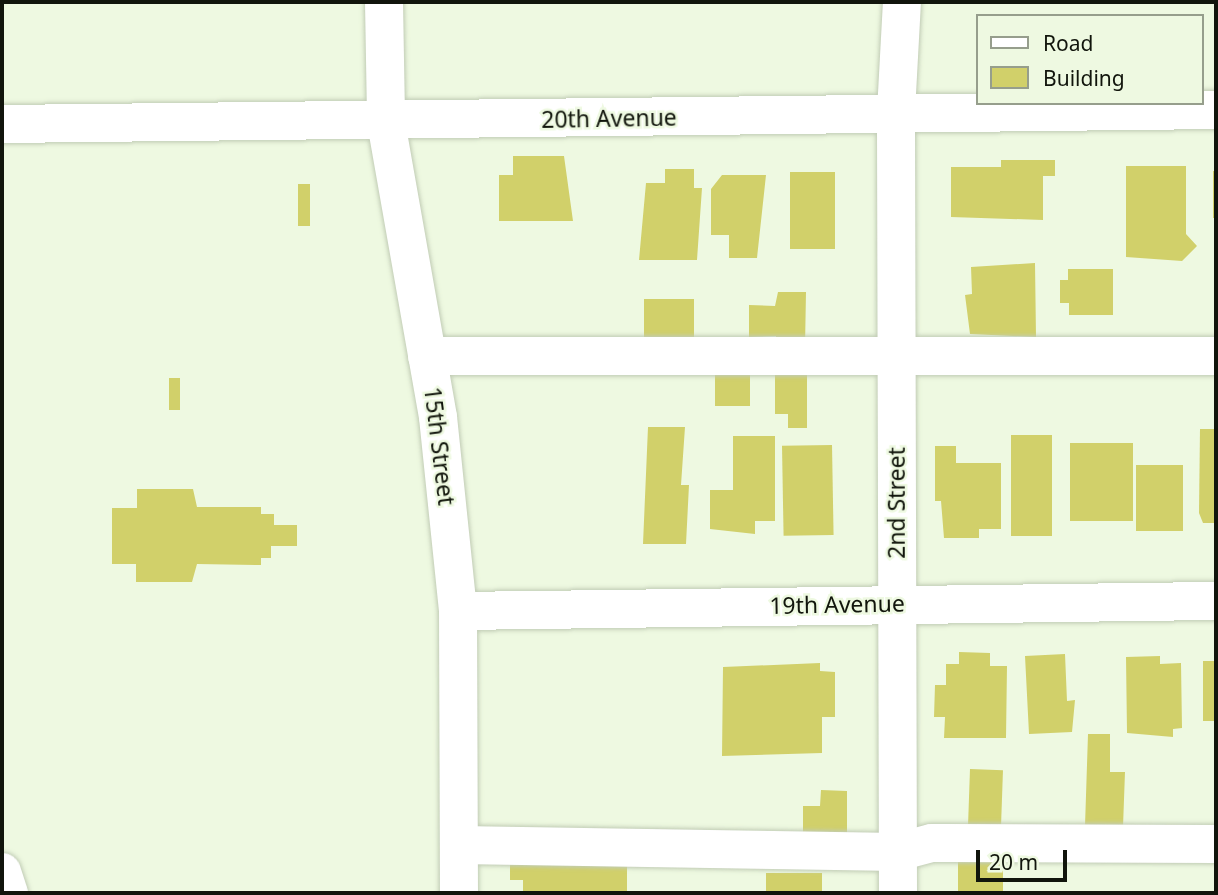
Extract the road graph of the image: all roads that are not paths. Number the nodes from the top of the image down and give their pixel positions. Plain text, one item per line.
1 (384, 2) edge
2 (902, 2) edge
3 (1216, 110) edge
4 (896, 112) junction
5 (386, 122) junction
6 (2, 124) edge
7 (427, 356) junction
8 (1216, 356) edge
9 (896, 357) junction
10 (1216, 601) edge
11 (896, 603) junction
12 (458, 611) junction
13 (1216, 844) edge
14 (459, 845) junction
15 (898, 852) junction
16 (2, 872) edge
17 (9, 893) edge
18 (459, 893) edge
19 (898, 893) edge

1 - 5 street, 15th Street
2 - 4 street, 2nd Street
3 - 4 street, 20th Avenue
4 - 5 street, 20th Avenue
4 - 9 street, 2nd Street
5 - 6 street, 20th Avenue
5 - 7 street, 15th Street
7 - 9 street
7 - 12 street, 15th Street
8 - 9 street
9 - 11 street, 2nd Street
10 - 11 street, 19th Avenue
11 - 12 street, 19th Avenue
11 - 15 street, 2nd Street
12 - 14 street, 15th Street
13 - 15 street
14 - 15 street
14 - 18 street, 15th Street
15 - 19 street, 2nd Street
16 - 17 street

